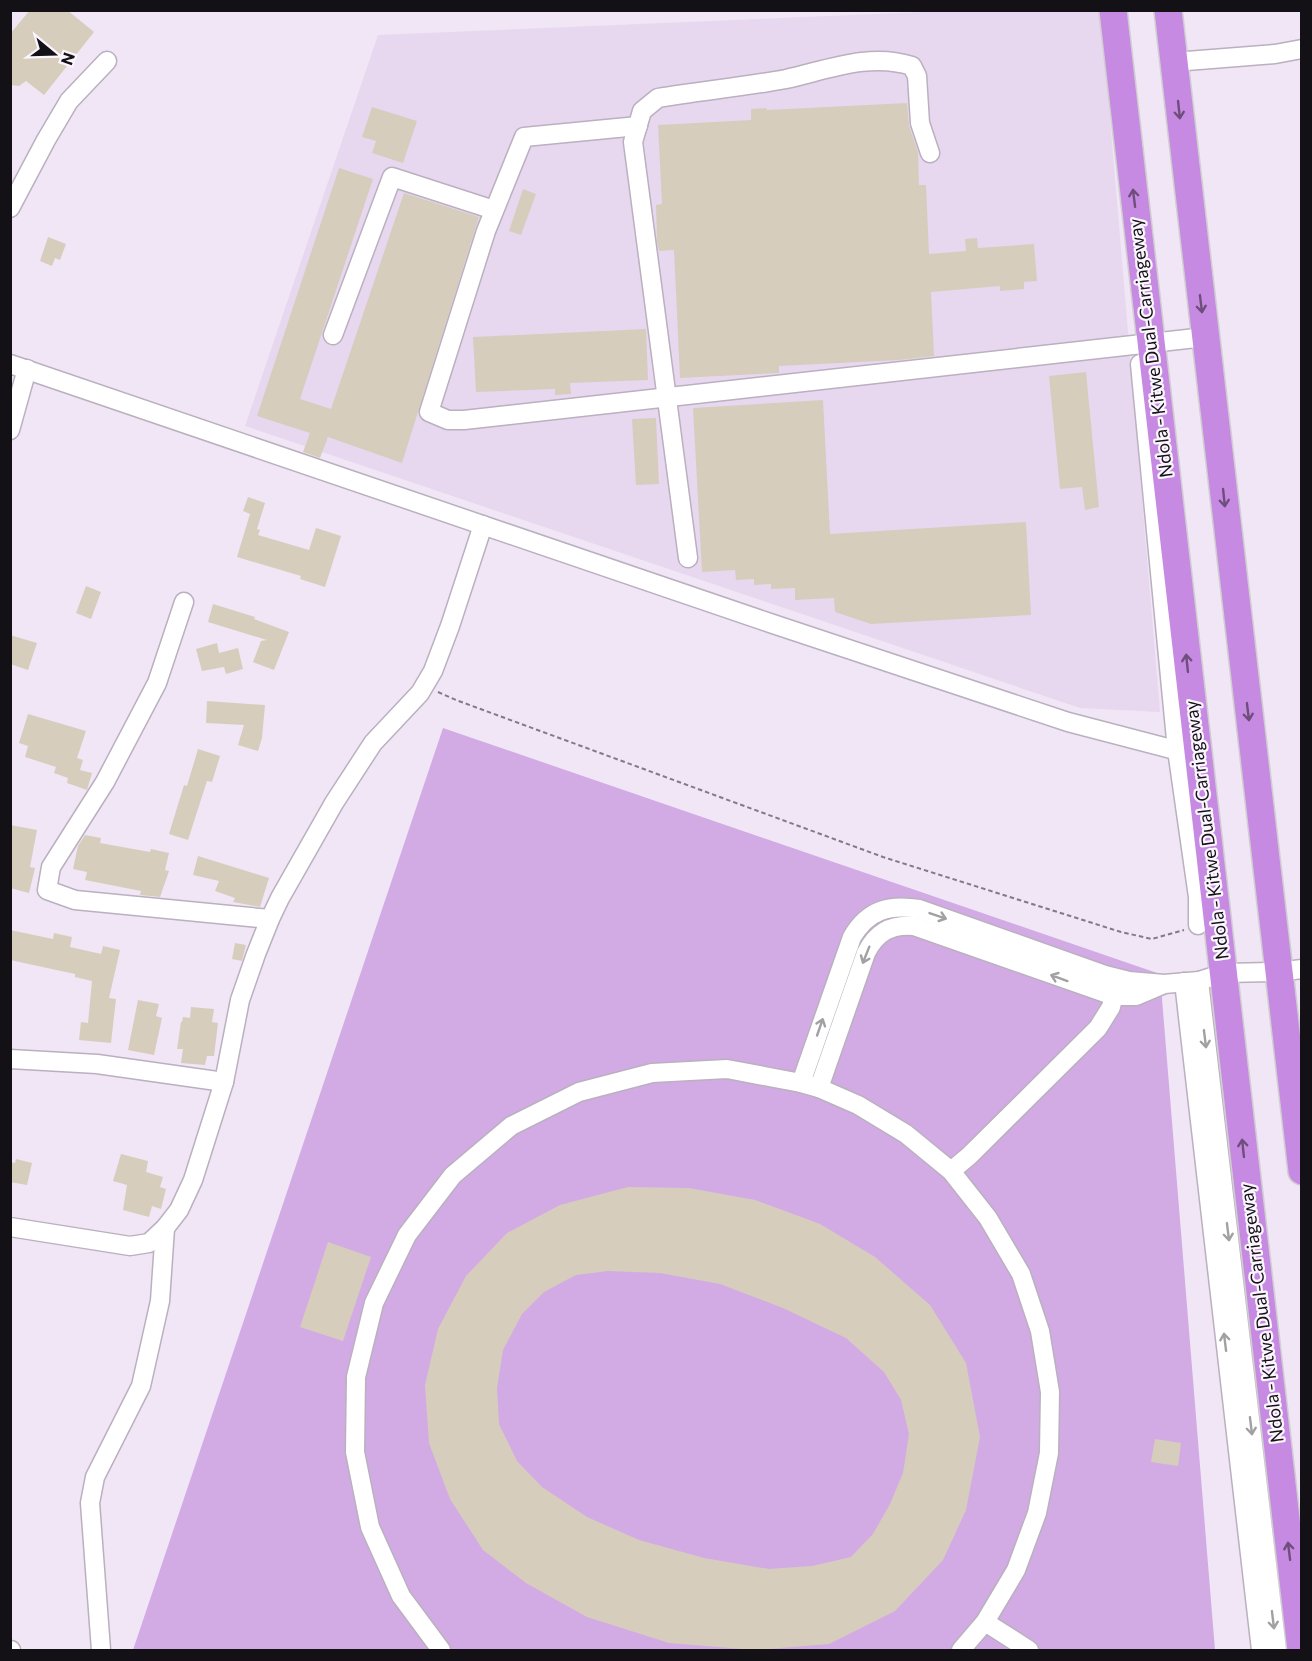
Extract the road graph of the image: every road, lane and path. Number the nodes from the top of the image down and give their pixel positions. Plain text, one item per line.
1 (1113, 10) edge
2 (1168, 10) edge
3 (1302, 49) edge
4 (107, 61) dead end
5 (1174, 62) junction
6 (638, 126) junction
7 (930, 153) dead end
8 (10, 208) edge
9 (494, 210) junction
10 (333, 335) dead end
11 (1205, 337) junction
12 (1145, 343) junction
13 (19, 367) edge
14 (666, 398) junction
15 (10, 430) edge
16 (483, 525) junction
17 (688, 558) dead end
18 (184, 602) dead end
19 (424, 686) junction
20 (1187, 753) junction
21 (270, 920) junction
22 (1198, 925) joint
23 (1290, 971) edge
24 (1202, 978) junction
25 (1116, 987) junction
26 (10, 1059) edge
27 (224, 1082) junction
28 (801, 1083) junction
29 (819, 1088) junction
30 (1301, 1159) edge
31 (951, 1171) junction
32 (10, 1227) edge
33 (165, 1228) junction
34 (985, 1622) junction
35 (101, 1650) edge
36 (441, 1650) edge
37 (960, 1650) edge
38 (1029, 1650) edge
39 (1261, 1650) edge
40 (1277, 1650) edge
41 (1301, 1650) edge

12 -> 1 highway, Ndola - Kitwe Dual-Carriageway
2 - 5 highway
3 - 5 street
4 - 8 street
5 -> 11 highway
6 - 7 street
6 - 9 street
6 - 14 street
9 - 10 street
9 - 14 street
11 - 12 street
11 -> 23 highway
12 - 14 street
12 - 20 highway, Ndola - Kitwe Dual-Carriageway
13 - 15 street
13 - 16 street
14 - 17 street
16 - 19 street
16 - 20 street
18 - 21 street
19 - 21 street
19 - 22 path
20 - 22 street
20 - 24 highway, Ndola - Kitwe Dual-Carriageway
21 - 27 street
23 - 24 street
23 - 30 highway
24 - 25 street
39 -> 24 street
24 -> 40 street
41 -> 24 highway, Ndola - Kitwe Dual-Carriageway
28 -> 25 street
25 -> 29 street
25 - 31 street
26 - 27 street
27 - 33 street
28 - 29 street
28 - 36 street
29 - 31 street
31 - 34 street
32 - 33 street
33 - 35 street
34 - 37 street
34 - 38 street

